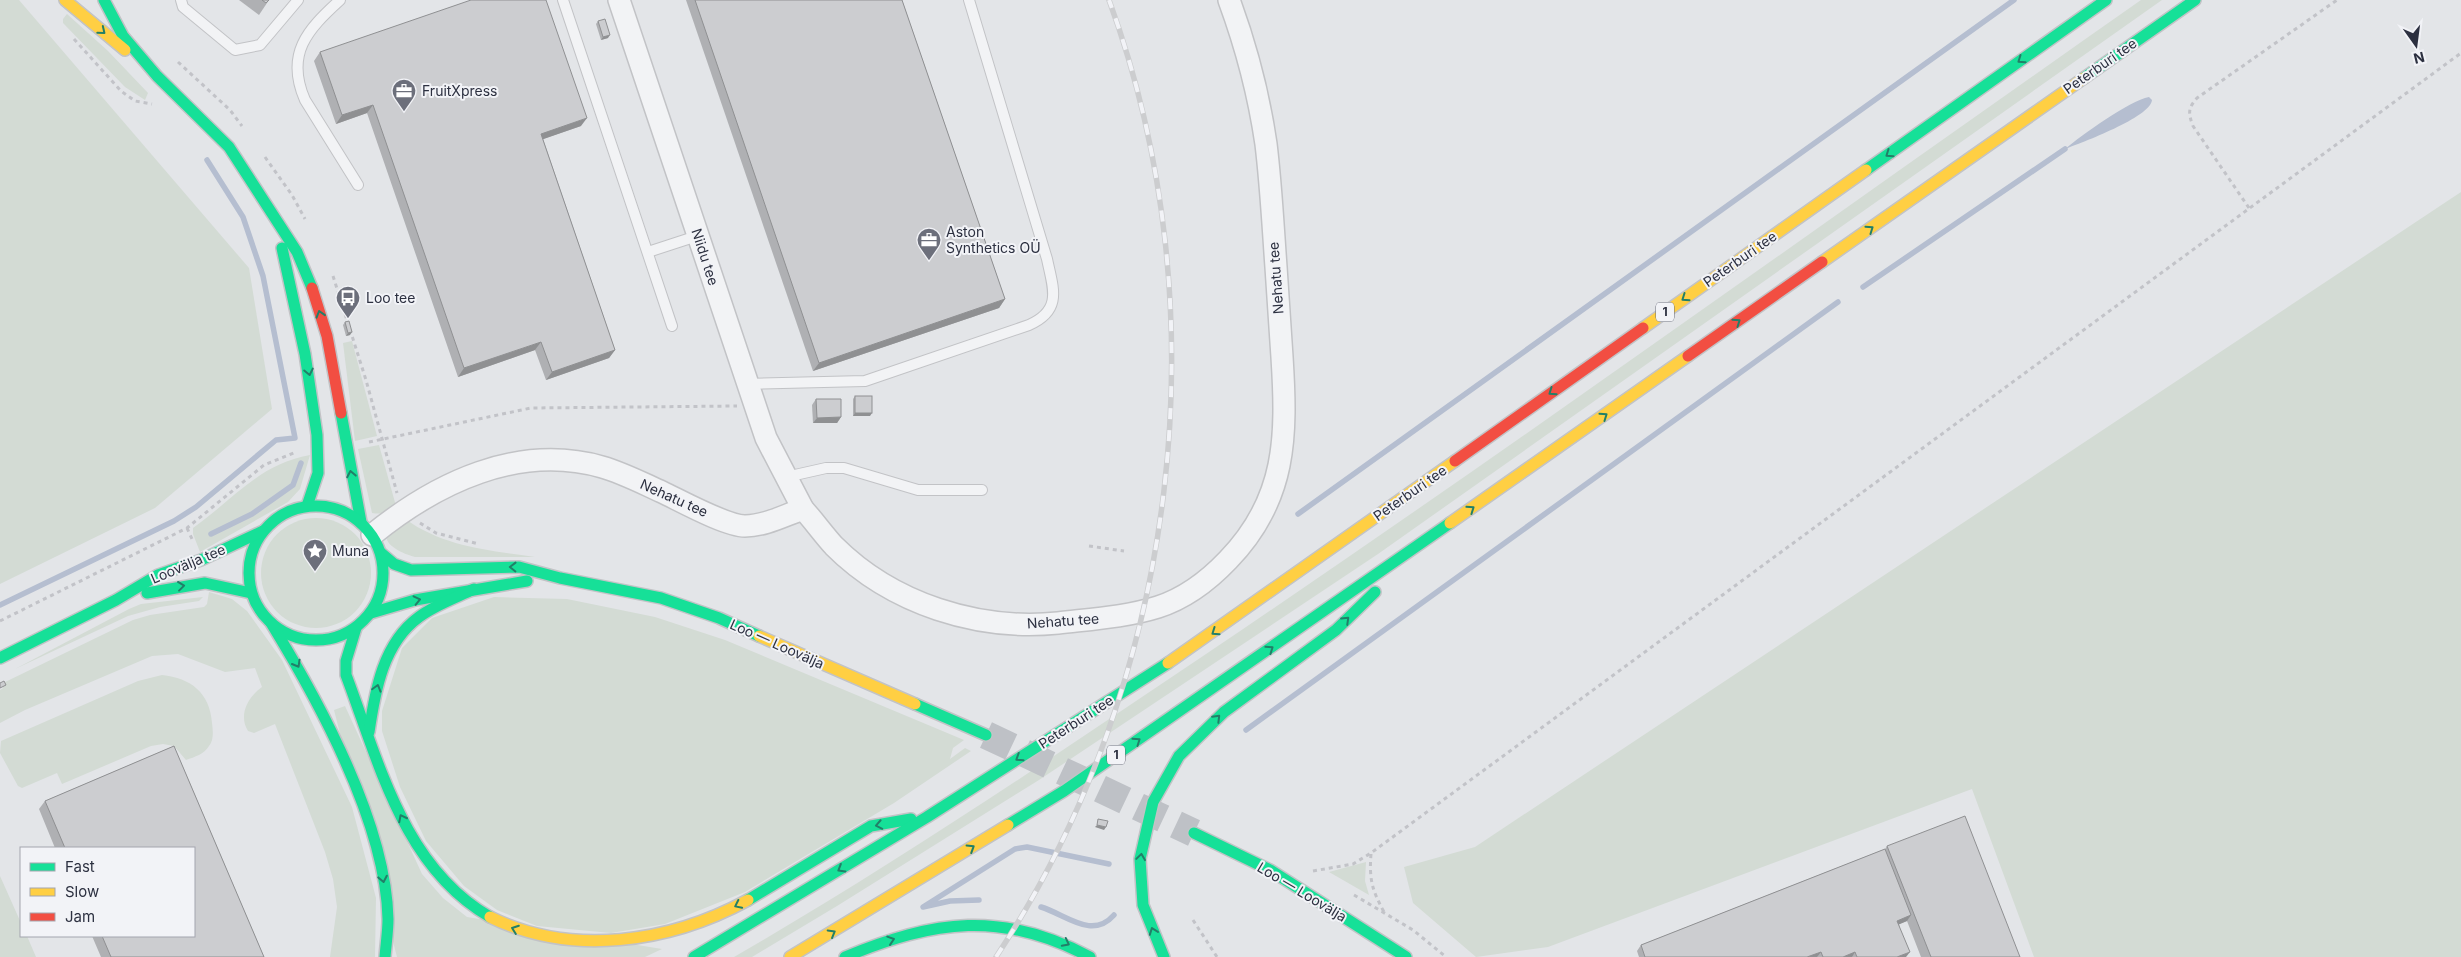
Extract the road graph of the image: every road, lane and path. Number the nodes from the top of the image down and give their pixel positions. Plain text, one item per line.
1 (65, 0) edge
2 (104, 0) edge
3 (181, 0) edge
4 (298, 0) edge
5 (340, 0) edge
6 (563, 0) edge
7 (619, 0) edge
8 (969, 0) edge
9 (1229, 0) edge
10 (2089, 0) edge
11 (2106, 0) edge
12 (2195, 0) edge
13 (2337, 0) edge
14 (2061, 32) junction
15 (71, 35) dead end
16 (2461, 53) edge
17 (157, 76) junction
18 (158, 110) dead end
19 (358, 185) dead end
20 (2249, 208) junction
21 (276, 222) junction
22 (697, 236) junction
23 (648, 252) junction
24 (672, 326) dead end
25 (747, 384) junction
26 (754, 406) junction
27 (300, 451) dead end
28 (785, 477) junction
29 (982, 490) dead end
30 (400, 503) dead end
31 (307, 506) junction
32 (803, 509) junction
33 (263, 531) junction
34 (371, 537) junction
35 (1431, 537) junction
36 (1089, 546) dead end
37 (1124, 551) dead end
38 (560, 578) junction
39 (474, 589) junction
40 (252, 593) junction
41 (116, 600) junction
42 (371, 613) junction
43 (0, 621) edge
44 (271, 623) junction
45 (356, 628) junction
46 (0, 658) edge
47 (986, 735) tunnel mouth
48 (369, 736) junction
49 (927, 817) junction
50 (1194, 833) tunnel mouth
51 (1371, 853) junction
52 (1312, 871) dead end
53 (1384, 912) dead end
54 (1193, 920) dead end
55 (384, 957) edge
56 (694, 957) edge
57 (790, 957) edge
58 (845, 957) edge
59 (1090, 957) edge
60 (1164, 957) edge
61 (1217, 957) edge
62 (1406, 957) edge

1 -> 17 main road
2 - 17 main road
3 - 4 lane
5 - 19 lane
6 - 23 lane
7 - 22 street, Niidu tee
8 - 25 lane
9 - 32 street, Nehatu tee
10 - 14 lane
11 - 14 main road, Peterburi tee / 1
35 -> 12 main road, Peterburi tee / 1
13 - 20 path
14 -> 49 main road, Peterburi tee / 1
15 - 18 path
16 - 20 path
17 - 21 main road
20 - 51 path
21 -> 31 main road
34 -> 21 main road
22 - 23 lane
22 - 25 street, Niidu tee
23 - 24 lane
25 - 26 street, Niidu tee
26 - 28 street, Niidu tee
26 - 30 path
27 - 43 path
28 - 29 lane
28 - 32 street, Niidu tee
31 - 33 main road
31 - 34 main road
32 - 34 street, Nehatu tee
33 - 40 main road
33 - 41 main road, Loovälja tee
38 -> 34 main road, Loo — Loovälja
34 - 42 main road
57 -> 35 main road, Peterburi tee / 1
60 -> 35 main road
36 - 37 path
38 - 39 main road, Loo — Loovälja
38 - 47 main road, Loo — Loovälja
42 -> 39 main road, Loo — Loovälja
48 -> 39 main road
41 -> 40 main road, Loovälja tee
40 - 44 main road
41 - 46 main road, Loovälja tee
42 - 45 main road
44 - 45 main road
44 -> 55 main road
45 - 48 main road
49 -> 48 main road
49 -> 56 main road, Peterburi tee / 1
50 - 62 main road, Loo — Loovälja
51 - 52 path
51 - 53 path
54 - 61 path
58 -> 59 main road

